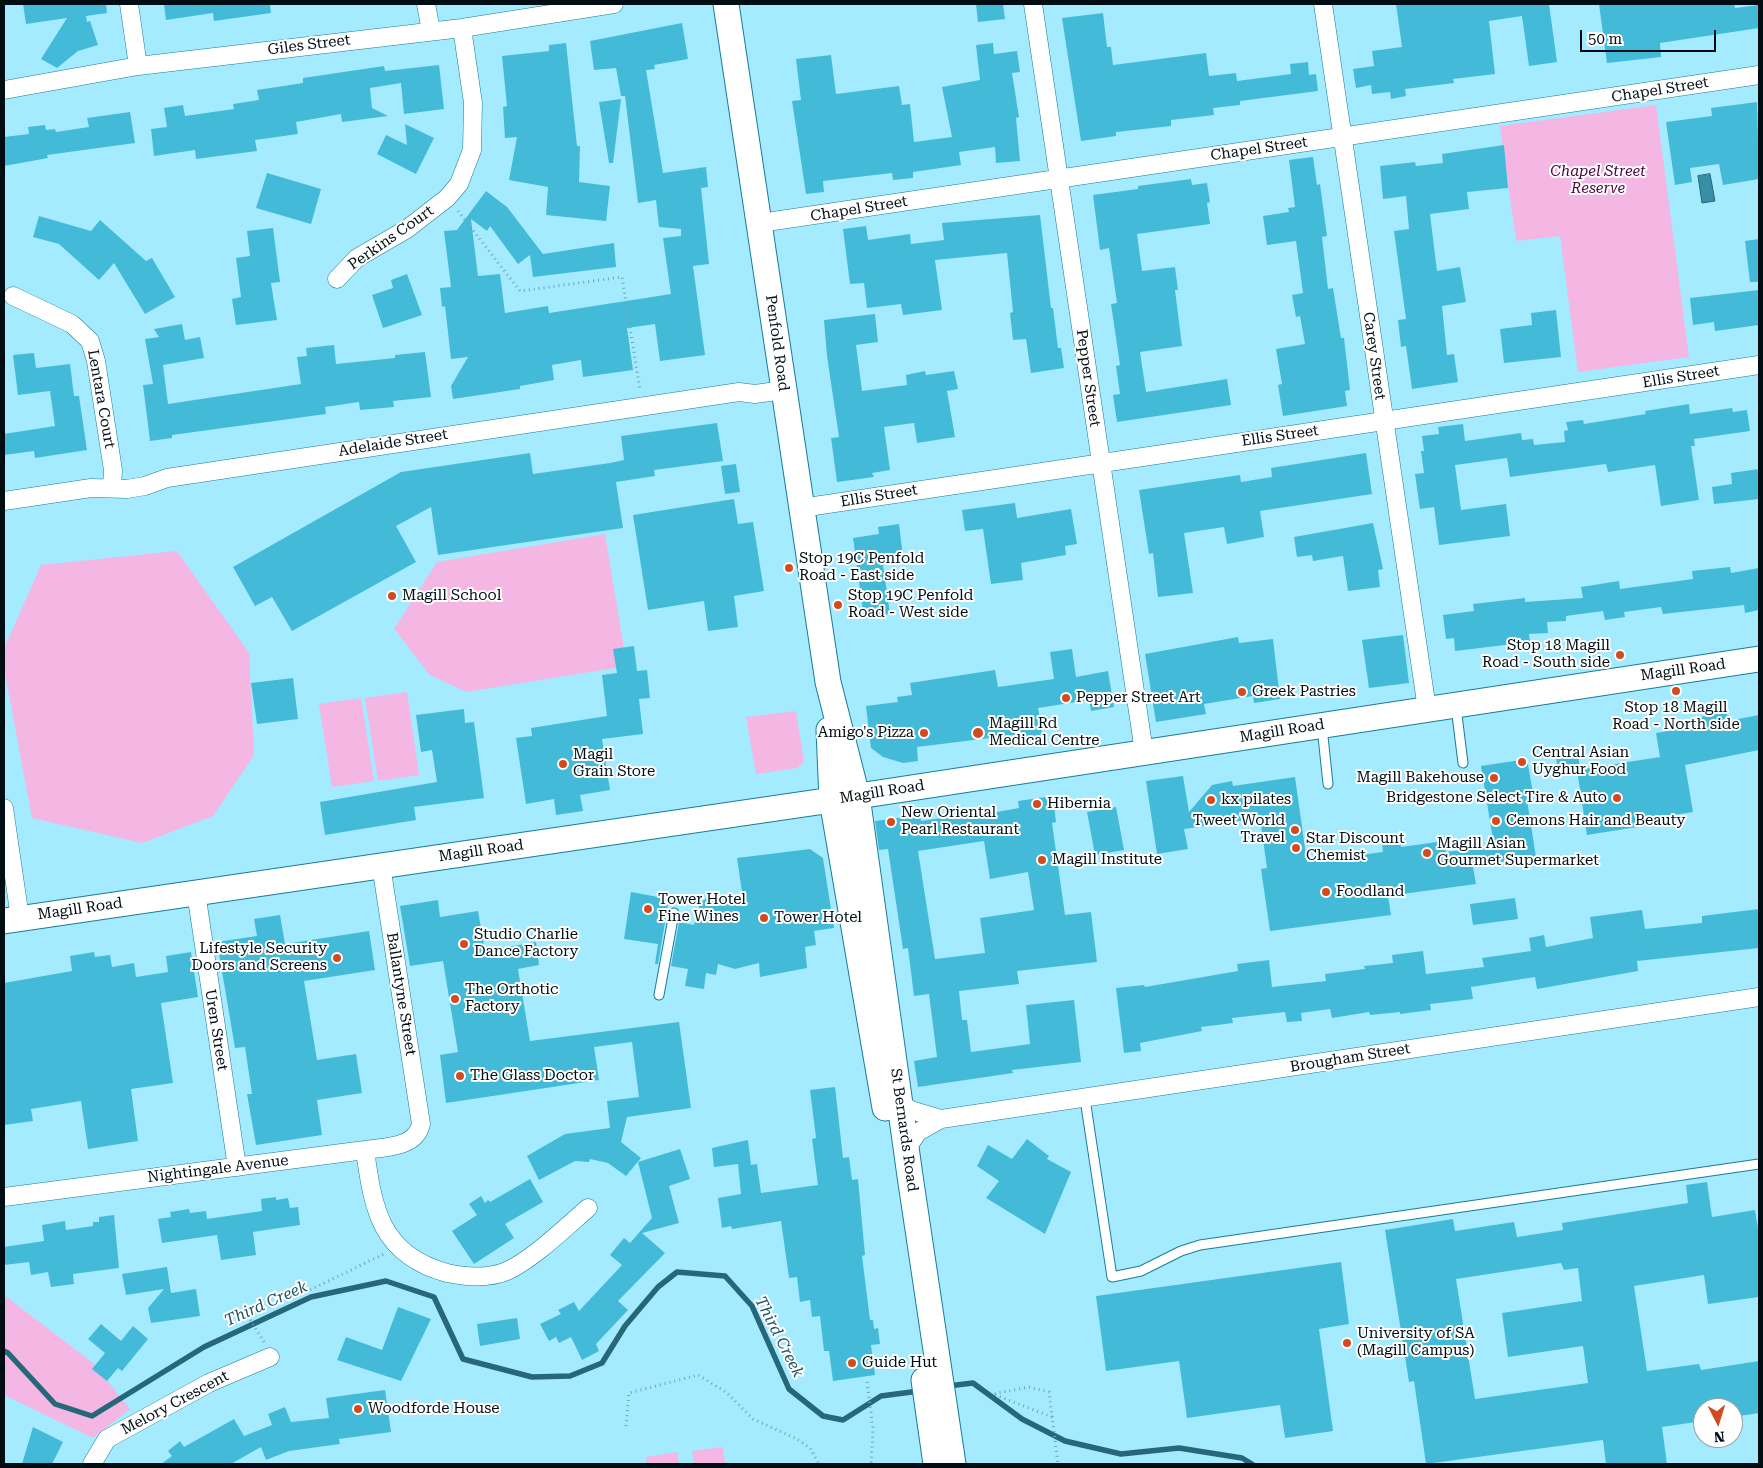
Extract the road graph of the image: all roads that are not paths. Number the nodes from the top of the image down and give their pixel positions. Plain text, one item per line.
1 (129, 4) edge
2 (426, 4) edge
3 (614, 4) edge
4 (726, 4) edge
5 (1034, 4) edge
6 (1323, 4) edge
7 (462, 28) junction
8 (431, 31) junction
9 (138, 66) junction
10 (1759, 75) edge
11 (4, 90) edge
12 (1344, 137) junction
13 (1060, 178) junction
14 (760, 223) junction
15 (337, 279) dead end
16 (13, 296) dead end
17 (1759, 365) edge
18 (784, 390) junction
19 (1383, 421) junction
20 (1100, 462) junction
21 (112, 487) junction
22 (4, 501) edge
23 (801, 508) junction
24 (1759, 659) edge
25 (828, 682) junction
26 (1455, 704) junction
27 (1427, 709) junction
28 (1322, 725) junction
29 (1144, 752) junction
30 (1463, 763) dead end
31 (1328, 784) dead end
32 (857, 796) junction
33 (832, 800) junction
34 (4, 808) edge
35 (381, 865) junction
36 (196, 892) junction
37 (674, 913) dead end
38 (12, 919) edge
39 (659, 995) dead end
40 (1759, 997) edge
41 (1084, 1099) junction
42 (901, 1104) junction
43 (941, 1119) junction
44 (421, 1124) joint
45 (907, 1148) junction
46 (365, 1150) junction
47 (1759, 1164) edge
48 (237, 1167) junction
49 (4, 1197) edge
50 (588, 1208) dead end
51 (270, 1357) dead end
52 (938, 1416) junction
53 (943, 1453) edge
54 (92, 1464) edge

1 - 9 street
2 - 8 street
3 - 7 street, Giles Street
4 - 14 main road, Penfold Road
5 - 13 street, Pepper Street
6 - 12 street, Carey Street
7 - 8 street, Giles Street
7 - 15 street, Perkins Court
8 - 9 street, Giles Street
9 - 11 street, Giles Street
10 - 12 street, Chapel Street
12 - 13 street, Chapel Street
12 - 19 street, Carey Street
13 - 14 street, Chapel Street
13 - 20 street, Pepper Street
14 - 18 main road, Penfold Road
16 - 21 street, Lentara Court
17 - 19 street, Ellis Street
18 - 21 street, Adelaide Street
18 - 23 main road, Penfold Road
19 - 20 street, Ellis Street
19 - 27 street, Carey Street
20 - 23 street, Ellis Street
20 - 29 street, Pepper Street
21 - 22 street, Adelaide Street
23 - 25 main road, Penfold Road
24 - 26 main road, Magill Road
25 - 32 main road, Penfold Road
25 - 33 main road, Penfold Road
26 - 27 main road, Magill Road
26 - 30 lane
27 - 28 main road, Magill Road
28 - 29 main road, Magill Road
28 - 31 lane
29 - 32 main road, Magill Road
32 - 33 main road, Magill Road
32 - 42 main road, St Bernards Road
33 - 35 main road, Magill Road
33 - 52 main road, St Bernards Road
34 - 38 street
35 - 36 main road, Magill Road
35 - 44 street, Ballantyne Street
36 - 38 main road, Magill Road
36 - 48 street, Uren Street
37 - 39 lane
40 - 41 street, Brougham Street
41 - 43 street, Brougham Street
41 - 47 lane
42 - 43 street, Brougham Street
42 - 45 main road, St Bernards Road
43 - 45 street, Brougham Street
44 - 46 street, Nightingale Avenue
45 - 52 main road, St Bernards Road
46 - 48 street, Nightingale Avenue
46 - 50 street
48 - 49 street, Nightingale Avenue
51 - 54 street, Melory Crescent
52 - 53 main road, St Bernards Road

